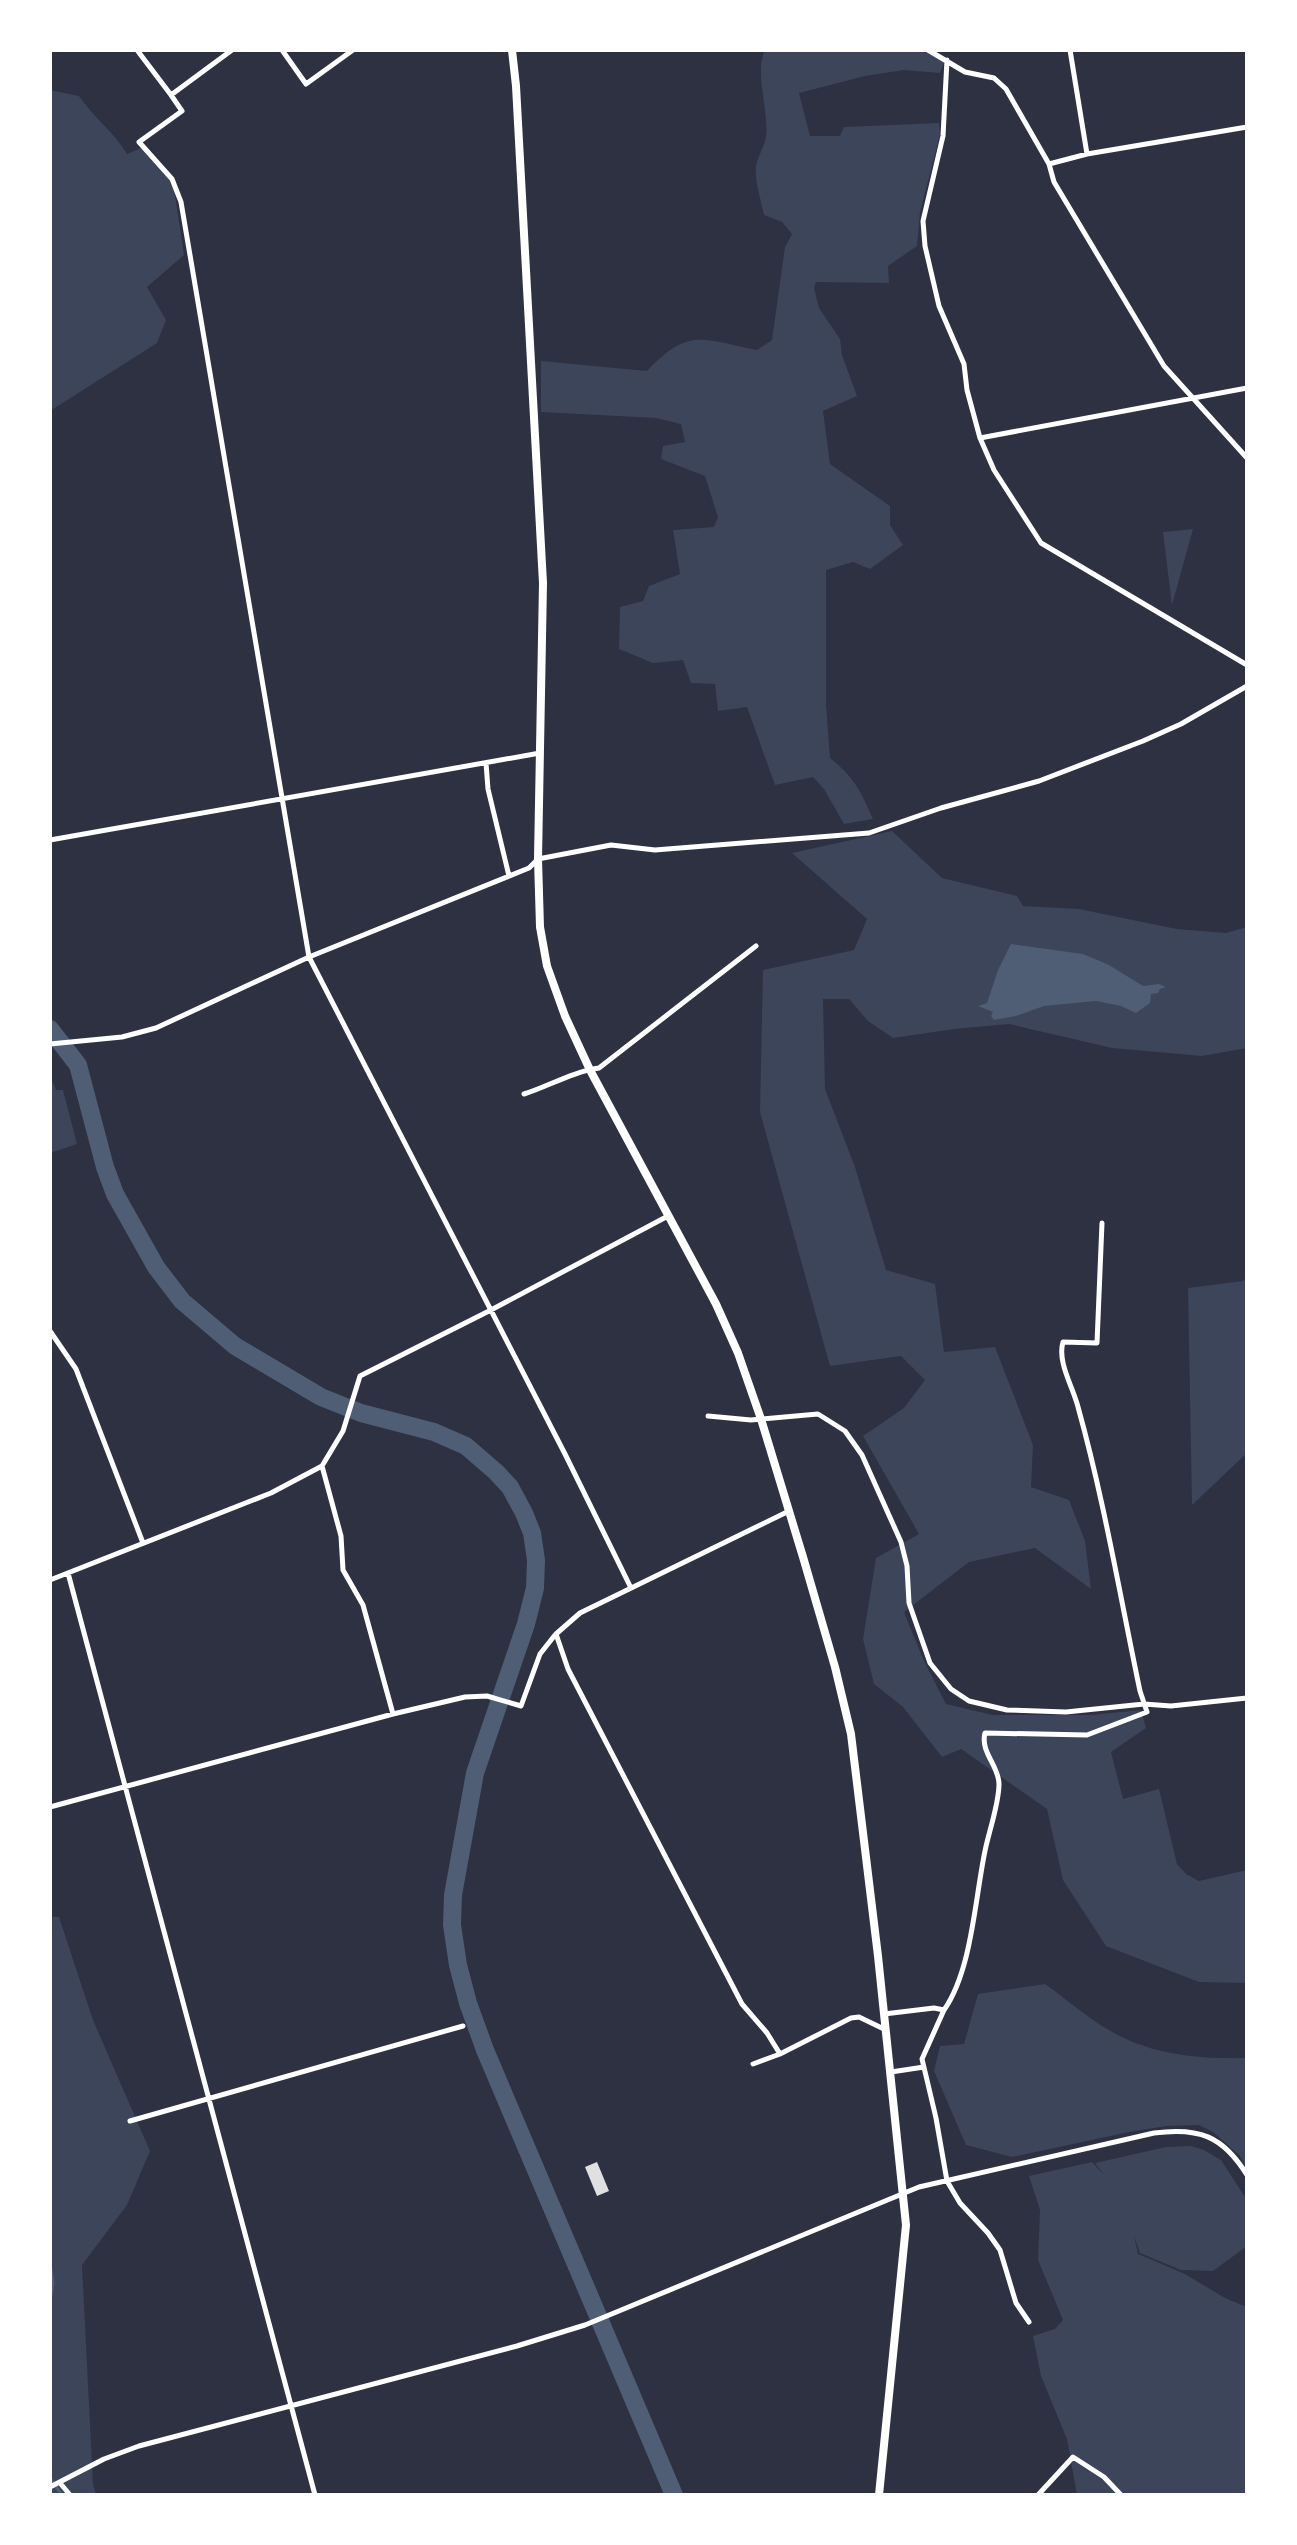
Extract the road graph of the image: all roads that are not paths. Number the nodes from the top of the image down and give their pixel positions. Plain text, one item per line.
1 (137, 50) edge
2 (232, 50) edge
3 (282, 50) edge
4 (353, 50) edge
5 (512, 50) edge
6 (928, 50) edge
7 (1070, 50) edge
8 (947, 60) junction
9 (171, 95) junction
10 (1247, 127) edge
11 (1087, 154) junction
12 (1049, 164) junction
13 (1247, 388) edge
14 (1193, 398) junction
15 (980, 438) junction
16 (1247, 458) edge
17 (1247, 665) edge
18 (1247, 686) edge
19 (541, 753) junction
20 (486, 763) junction
21 (281, 798) junction
22 (50, 840) edge
23 (538, 859) junction
24 (509, 876) junction
25 (756, 946) dead end
26 (309, 957) junction
27 (50, 1044) edge
28 (590, 1070) junction
29 (524, 1094) dead end
30 (668, 1216) junction
31 (1102, 1223) dead end
32 (491, 1310) junction
33 (50, 1331) edge
34 (708, 1416) dead end
35 (761, 1419) junction
36 (322, 1466) junction
37 (789, 1511) junction
38 (143, 1543) junction
39 (68, 1573) junction
40 (50, 1580) edge
41 (631, 1588) junction
42 (556, 1634) junction
43 (1247, 1698) edge
44 (1144, 1704) junction
45 (393, 1714) junction
46 (125, 1787) junction
47 (50, 1807) edge
48 (944, 2010) junction
49 (884, 2014) junction
50 (463, 2026) dead end
51 (886, 2030) junction
52 (780, 2054) junction
53 (753, 2064) dead end
54 (924, 2067) junction
55 (891, 2072) junction
56 (209, 2097) junction
57 (130, 2121) dead end
58 (1247, 2175) edge
59 (947, 2181) junction
60 (904, 2193) junction
61 (1029, 2322) dead end
62 (292, 2406) junction
63 (60, 2483) junction
64 (50, 2487) edge
65 (70, 2495) edge
66 (315, 2495) edge
67 (879, 2495) edge
68 (1038, 2495) edge
69 (1121, 2495) edge

1 - 9 street
2 - 9 street
3 - 4 street
5 - 19 main road
6 - 8 street
7 - 11 street
8 - 12 street
8 - 15 street
9 - 21 street
10 - 11 street
11 - 12 street
12 - 14 street
13 - 14 street
14 - 15 street
14 - 16 street
15 - 17 street
18 - 23 street
19 - 20 street
19 - 23 main road
20 - 21 street
20 - 24 street
21 - 22 street
21 - 26 street
23 - 24 street
23 - 28 main road
24 - 26 street
25 - 28 street
26 - 27 street
26 - 32 street
28 - 29 street
28 - 30 main road
30 - 32 street
30 - 35 main road
31 - 44 street
32 - 36 street
32 - 41 street
33 - 38 street
34 - 35 street
35 - 37 main road
35 - 44 street
36 - 38 street
36 - 45 street
37 - 41 street
37 - 49 main road
38 - 39 street
39 - 40 street
39 - 46 street
41 - 42 street
42 - 45 street
42 - 52 street
43 - 44 street
44 - 48 street
45 - 46 street
46 - 47 street
46 - 56 street
48 - 49 street
48 - 54 street
49 - 51 main road
50 - 56 street
51 - 52 street
51 - 55 main road
52 - 53 street
54 - 55 street
54 - 59 street
55 - 60 main road
56 - 57 street
56 - 62 street
58 - 59 street
59 - 60 street
59 - 61 street
60 - 62 street
60 - 67 main road
62 - 63 street
62 - 66 street
63 - 64 street
63 - 65 street
68 - 69 street

